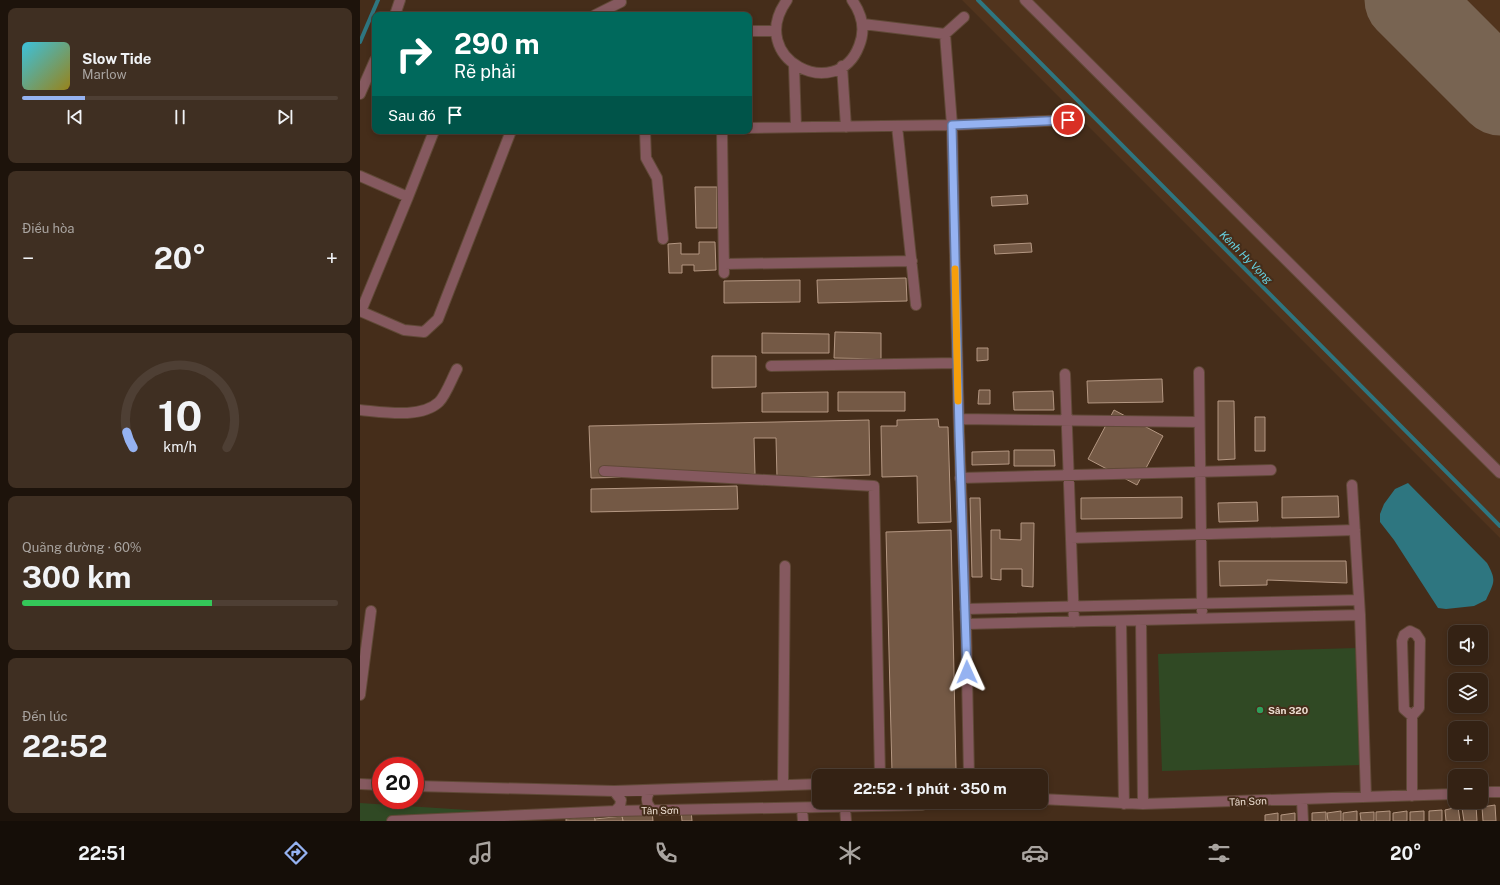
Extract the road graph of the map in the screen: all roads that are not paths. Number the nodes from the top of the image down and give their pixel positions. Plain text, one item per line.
1 (400, 0) edge
2 (787, 0) edge
3 (852, 0) edge
4 (1025, 0) edge
5 (621, 2) dead end
6 (395, 12) edge
7 (601, 12) edge
8 (964, 17) dead end
9 (863, 24) junction
10 (752, 31) edge
11 (776, 31) junction
12 (945, 34) junction
13 (794, 65) junction
14 (842, 66) junction
15 (372, 67) edge
16 (360, 94) edge
17 (1068, 120) dead end
18 (952, 125) junction
19 (846, 126) junction
20 (897, 126) junction
21 (796, 127) junction
22 (752, 128) edge
23 (433, 134) edge
24 (510, 134) edge
25 (645, 134) edge
26 (722, 134) edge
27 (360, 176) edge
28 (408, 197) junction
29 (663, 239) dead end
30 (912, 261) junction
31 (916, 305) dead end
32 (360, 311) edge
33 (957, 363) junction
34 (771, 366) dead end
35 (457, 369) dead end
36 (1199, 372) dead end
37 (1065, 374) dead end
38 (360, 410) edge
39 (958, 419) junction
40 (1067, 421) junction
41 (1199, 422) junction
42 (1270, 470) dead end
43 (604, 471) dead end
44 (1200, 472) junction
45 (1500, 472) edge
46 (1069, 476) junction
47 (960, 478) junction
48 (1352, 484) dead end
49 (1355, 530) junction
50 (1201, 534) junction
51 (1071, 538) junction
52 (784, 566) dead end
53 (1359, 600) junction
54 (1202, 604) junction
55 (1073, 607) junction
56 (965, 609) junction
57 (370, 611) dead end
58 (1360, 615) junction
59 (1202, 619) junction
60 (1141, 620) junction
61 (1121, 621) junction
62 (1074, 622) junction
63 (966, 624) junction
64 (360, 695) edge
65 (1412, 716) junction
66 (880, 769) edge
67 (969, 769) edge
68 (360, 784) edge
69 (812, 784) edge
70 (372, 785) edge
71 (782, 785) junction
72 (424, 786) edge
73 (650, 790) junction
74 (614, 791) junction
75 (1488, 792) edge
76 (1500, 792) edge
77 (1448, 794) edge
78 (1412, 796) junction
79 (1366, 797) junction
80 (1048, 799) edge
81 (1302, 800) junction
82 (1124, 804) junction
83 (1144, 804) junction
84 (802, 808) junction
85 (812, 808) edge
86 (845, 809) edge
87 (652, 810) junction
88 (663, 810) junction
89 (615, 811) junction
90 (537, 818) edge
91 (405, 820) edge
92 (430, 820) edge
93 (392, 821) edge
94 (664, 821) edge
95 (803, 821) edge
96 (846, 821) edge
97 (1303, 821) edge

1 - 6 street
2 - 11 street
3 - 9 street
4 - 45 street
5 - 7 street
8 - 12 street
9 - 12 street
9 - 14 street
10 - 11 street
11 - 13 street
12 - 18 street
13 - 14 street
13 - 21 street
14 - 19 street
15 - 16 street
17 - 18 street
18 - 20 street
18 - 33 street
19 - 20 street
19 - 21 street
20 - 30 street
21 - 22 street
23 - 28 street
24 - 32 street
25 - 29 street
26 - 30 street
27 - 28 street
28 - 32 street
30 - 31 street
33 - 34 street
33 - 39 street
35 - 38 street
36 - 41 street
37 - 40 street
39 - 40 street
39 - 47 street
40 - 41 street
40 - 46 street
41 - 44 street
42 - 44 street
43 - 66 street
44 - 46 street
44 - 50 street
46 - 47 street
46 - 51 street
47 - 56 street
48 - 49 street
49 - 50 street
49 - 53 street
50 - 51 street
50 - 54 street
51 - 55 street
52 - 71 street
53 - 54 street
53 - 58 street
54 - 55 street
54 - 59 street
55 - 56 street
55 - 62 street
56 - 63 street
57 - 64 street
58 - 59 street
58 - 79 street
59 - 60 street
60 - 61 street
60 - 83 street
61 - 62 street
61 - 82 street
62 - 63 street
63 - 67 street
65 - 65 street
65 - 78 street
68 - 70 street
69 - 71 street, Tân Sơn
71 - 73 street, Tân Sơn
72 - 74 street, Tân Sơn
73 - 74 street, Tân Sơn
73 - 87 street
74 - 89 street
75 - 76 street
77 - 78 street, Tân Sơn
78 - 79 street, Tân Sơn
79 - 81 street, Tân Sơn
80 - 82 street, Tân Sơn
81 - 83 street, Tân Sơn
81 - 97 street
82 - 83 street, Tân Sơn
84 - 85 street, Tân Sơn
84 - 88 street, Tân Sơn
84 - 95 street
86 - 96 street
87 - 88 street, Tân Sơn
87 - 89 street, Tân Sơn
88 - 94 street
89 - 90 street, Tân Sơn
90 - 92 street, Tân Sơn
91 - 92 street, Tân Sơn
91 - 93 street, Tân Sơn

